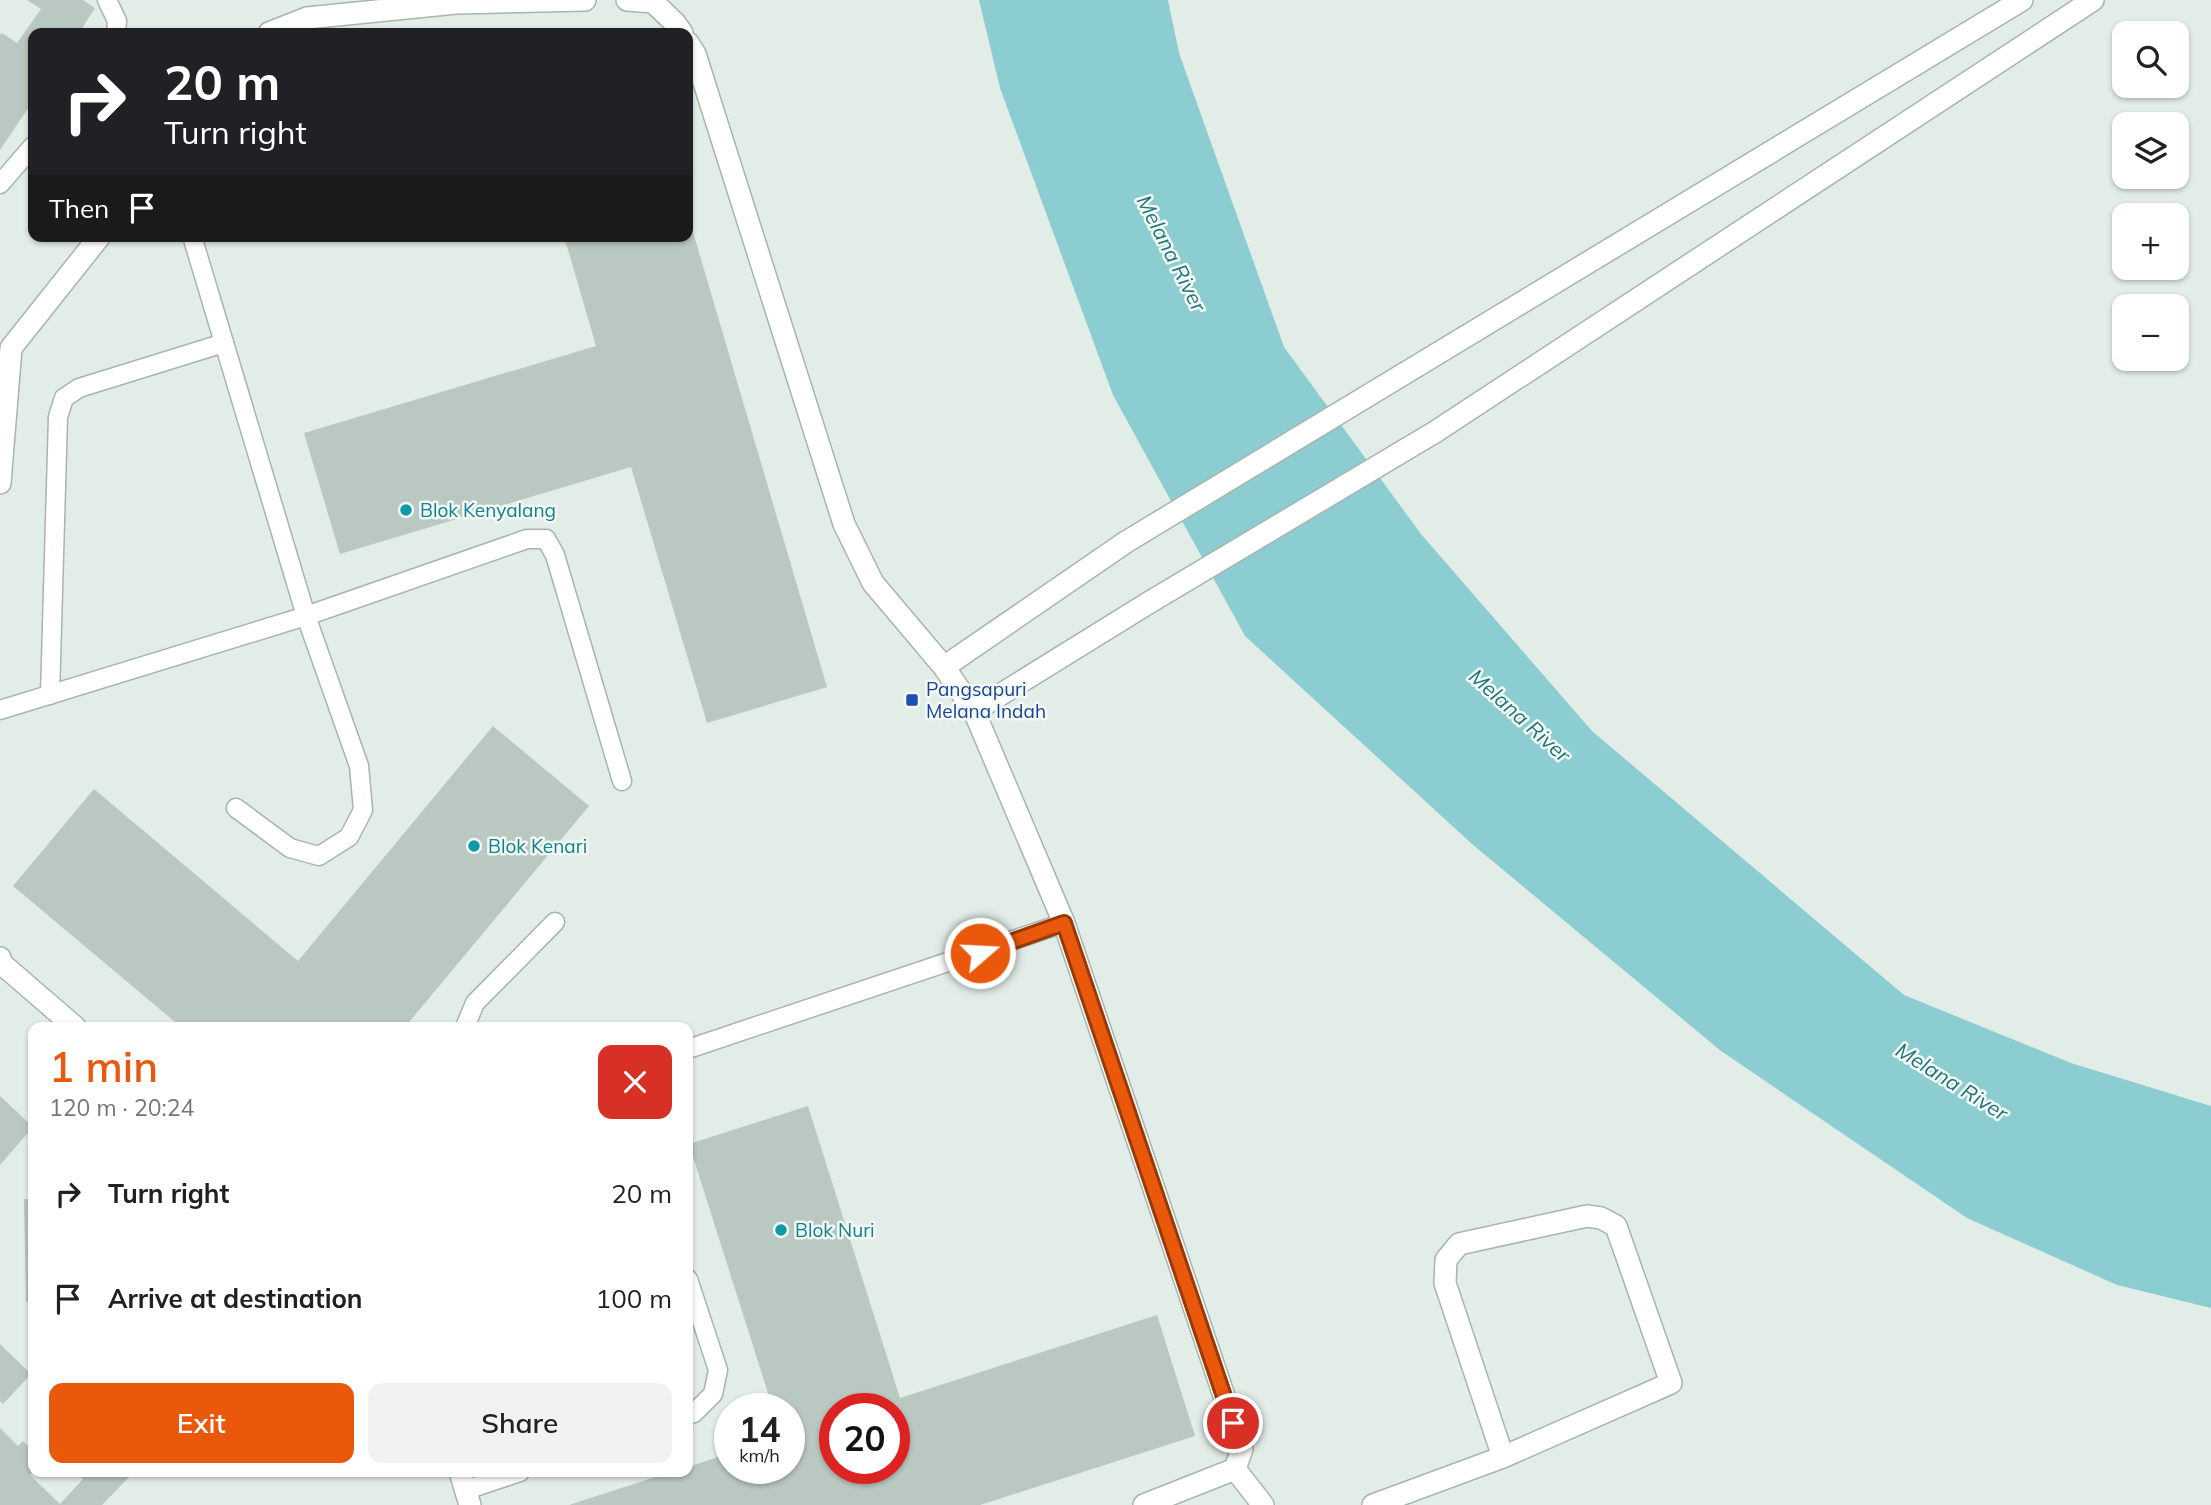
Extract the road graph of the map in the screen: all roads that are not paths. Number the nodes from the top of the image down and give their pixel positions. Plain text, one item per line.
1 (107, 0) edge
2 (585, 0) edge
3 (626, 0) edge
4 (2022, 0) edge
5 (2093, 0) edge
6 (116, 28) edge
7 (281, 28) edge
8 (678, 28) edge
9 (693, 51) edge
10 (28, 152) edge
11 (0, 184) edge
12 (95, 242) edge
13 (194, 242) edge
14 (224, 343) junction
15 (0, 483) edge
16 (306, 616) junction
17 (944, 667) junction
18 (50, 695) junction
19 (0, 710) edge
20 (974, 711) junction
21 (622, 780) dead end
22 (236, 808) dead end
23 (555, 922) dead end
24 (1064, 923) junction
25 (0, 958) edge
26 (69, 1022) edge
27 (466, 1022) edge
28 (693, 1047) edge
29 (693, 1294) edge
30 (693, 1413) edge
31 (1503, 1457) junction
32 (1235, 1469) junction
33 (504, 1477) edge
34 (465, 1489) edge
35 (1144, 1505) edge
36 (1263, 1505) edge
37 (1373, 1505) edge

1 - 6 lane
2 - 7 street
3 - 8 street
4 - 17 street
5 - 20 street
9 - 17 street
10 - 11 lane
12 - 15 street
13 - 14 lane
14 - 16 lane
14 - 18 lane
16 - 18 lane
16 - 21 lane
16 - 22 lane
17 - 20 street
18 - 19 lane
20 - 24 street
23 - 27 lane
24 - 28 lane
24 - 32 street
25 - 26 street
29 - 30 lane
31 - 31 street
31 - 37 street
32 - 35 street
32 - 36 street
33 - 34 lane

